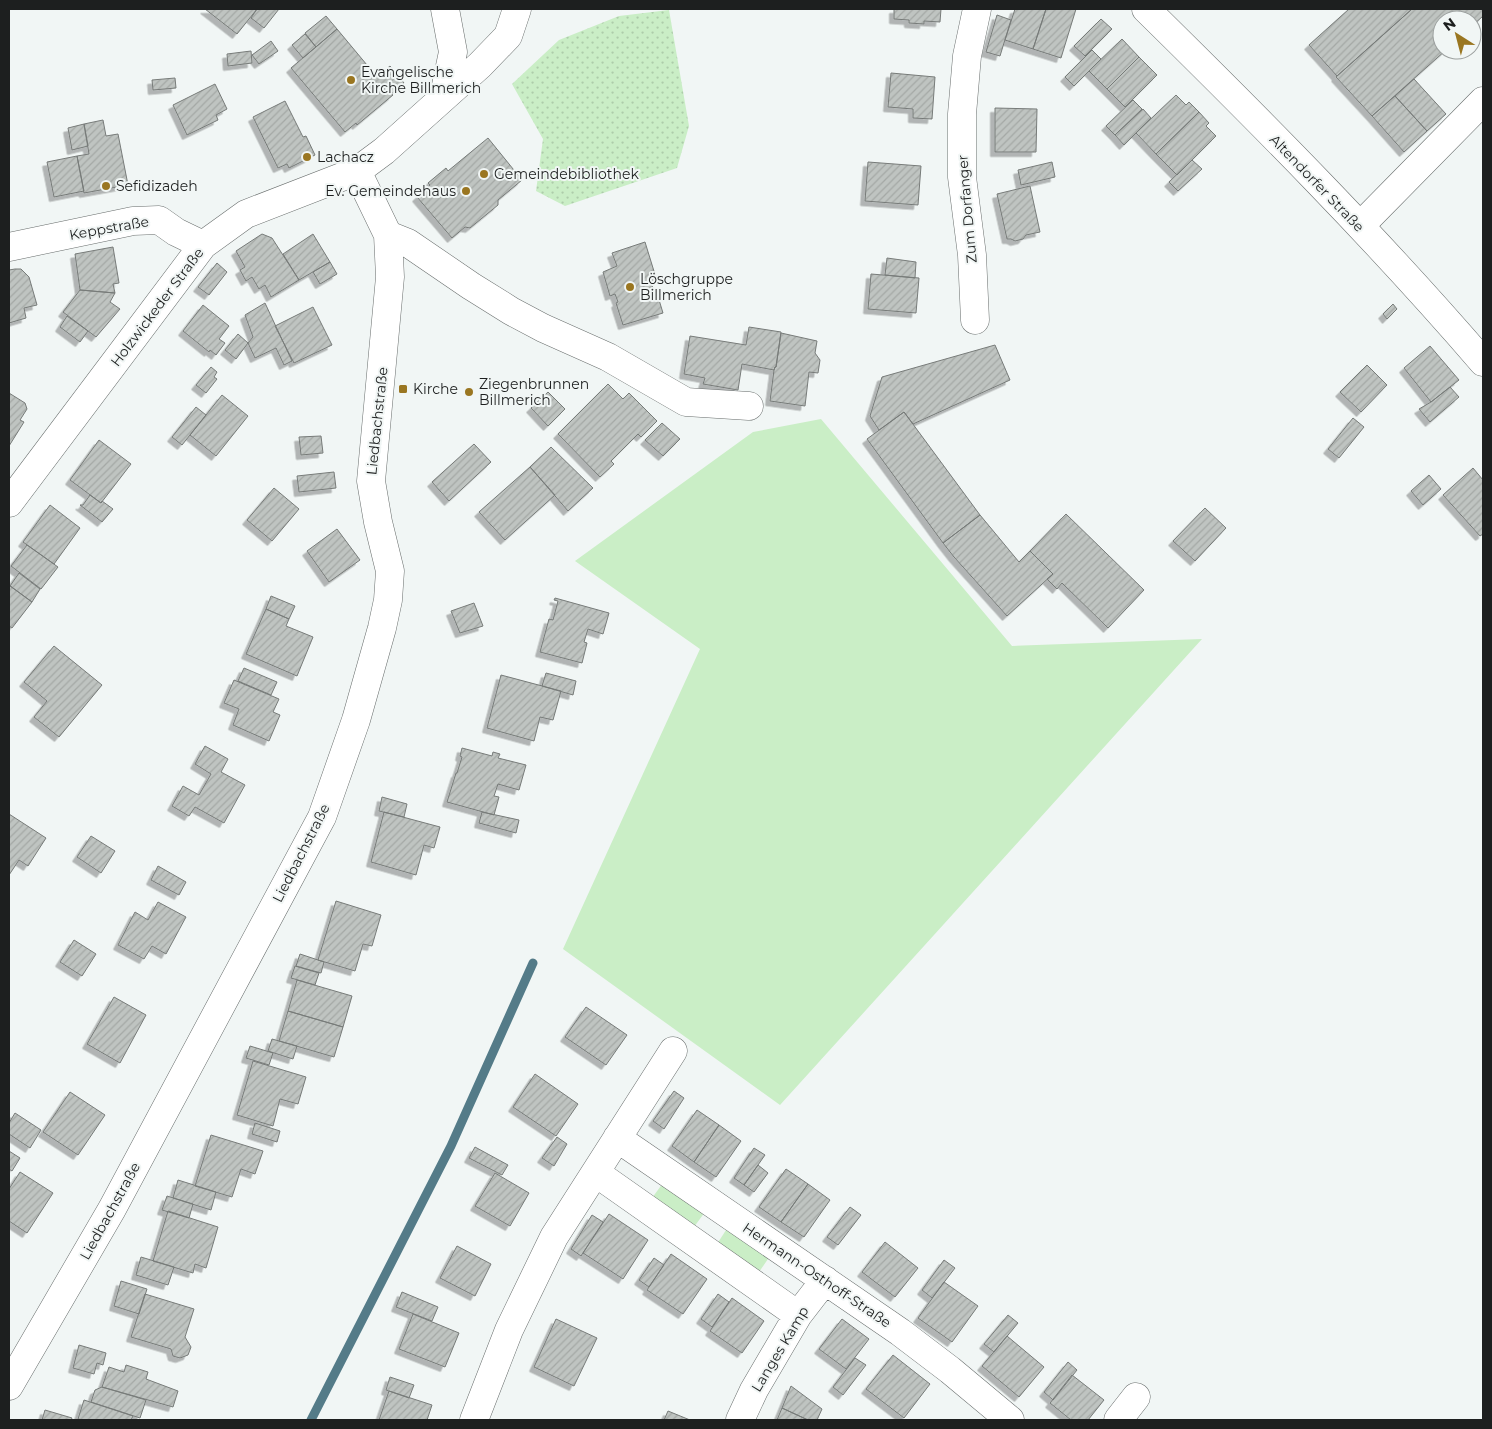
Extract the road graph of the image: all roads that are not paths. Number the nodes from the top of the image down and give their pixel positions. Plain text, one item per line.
1 (445, 9) edge
2 (513, 9) edge
3 (977, 9) edge
4 (1146, 9) edge
5 (444, 95) junction
6 (1483, 101) edge
7 (357, 171) junction
8 (1360, 226) junction
9 (388, 235) junction
10 (203, 245) junction
11 (9, 247) edge
12 (975, 320) dead end
13 (1483, 362) edge
14 (749, 406) dead end
15 (9, 504) edge
16 (672, 1052) dead end
17 (617, 1138) junction
18 (596, 1173) junction
19 (825, 1280) junction
20 (798, 1315) junction
21 (9, 1386) edge
22 (1136, 1397) dead end
23 (474, 1420) edge
24 (740, 1420) edge
25 (1010, 1420) edge
26 (1118, 1420) edge

1 - 5 street
2 - 5 street, Holzwickeder Straße
3 - 12 street, Zum Dorfanger
4 - 8 street, Altendorfer Straße
5 - 7 street, Holzwickeder Straße
6 - 8 street
7 - 9 street, Liedbachstraße
7 - 10 street, Holzwickeder Straße
8 - 13 street, Altendorfer Straße
9 - 14 street
9 - 21 street, Liedbachstraße
10 - 11 street, Keppstraße
10 - 15 street, Holzwickeder Straße
16 - 17 street
17 - 18 street
17 - 19 street, Hermann-Osthoff-Straße
18 - 20 street
18 - 23 street
19 - 20 street, Langes Kamp
19 - 25 street, Hermann-Osthoff-Straße
20 - 24 street, Langes Kamp
22 - 26 street

